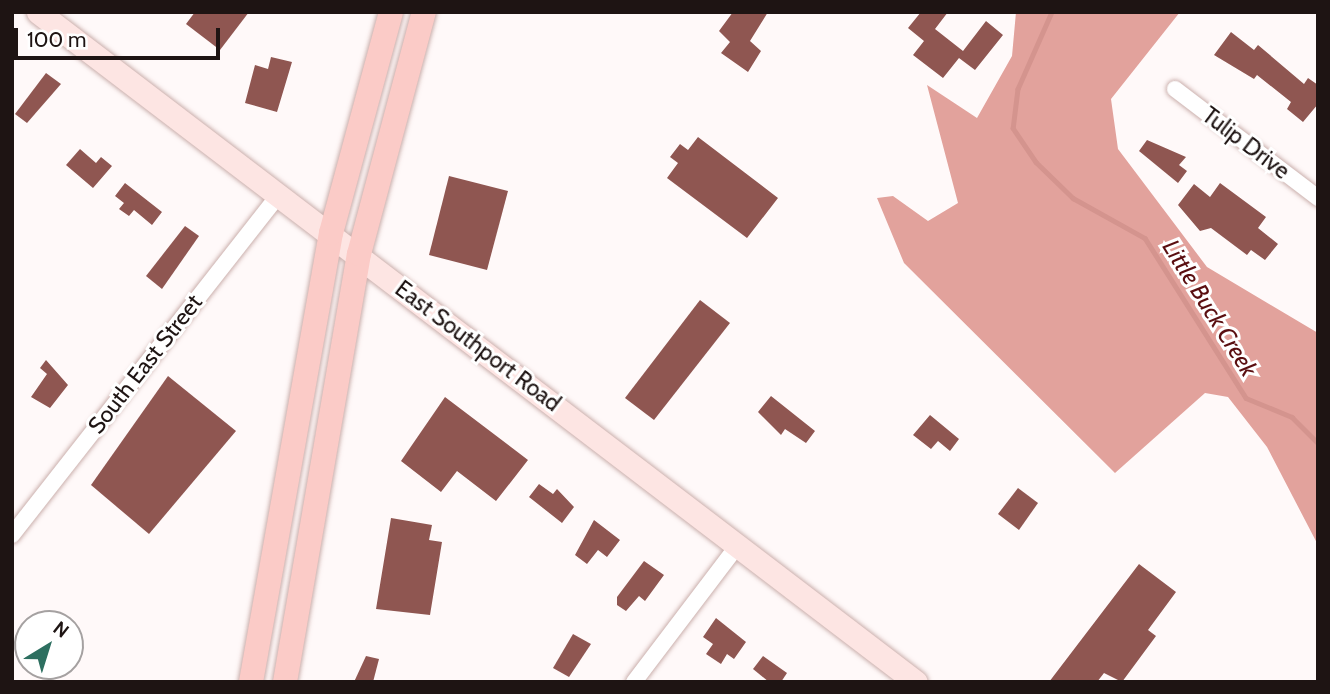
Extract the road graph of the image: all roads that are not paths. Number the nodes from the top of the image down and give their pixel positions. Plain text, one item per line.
1 (391, 12) edge
2 (424, 12) edge
3 (39, 13) edge
4 (1175, 89) dead end
5 (279, 194) junction
6 (1318, 198) edge
7 (331, 233) junction
8 (359, 254) junction
9 (12, 535) edge
10 (738, 545) junction
11 (251, 682) edge
12 (285, 682) edge
13 (634, 682) edge
14 (916, 682) edge

1 - 7 main road
2 - 8 main road
3 - 5 main road, East Southport Road
4 - 6 street, Tulip Drive
5 - 7 main road, East Southport Road
5 - 9 street, South East Street
7 - 8 main road, East Southport Road
7 - 11 main road
8 - 10 main road, East Southport Road
8 - 12 main road
10 - 13 street
10 - 14 main road, East Southport Road

